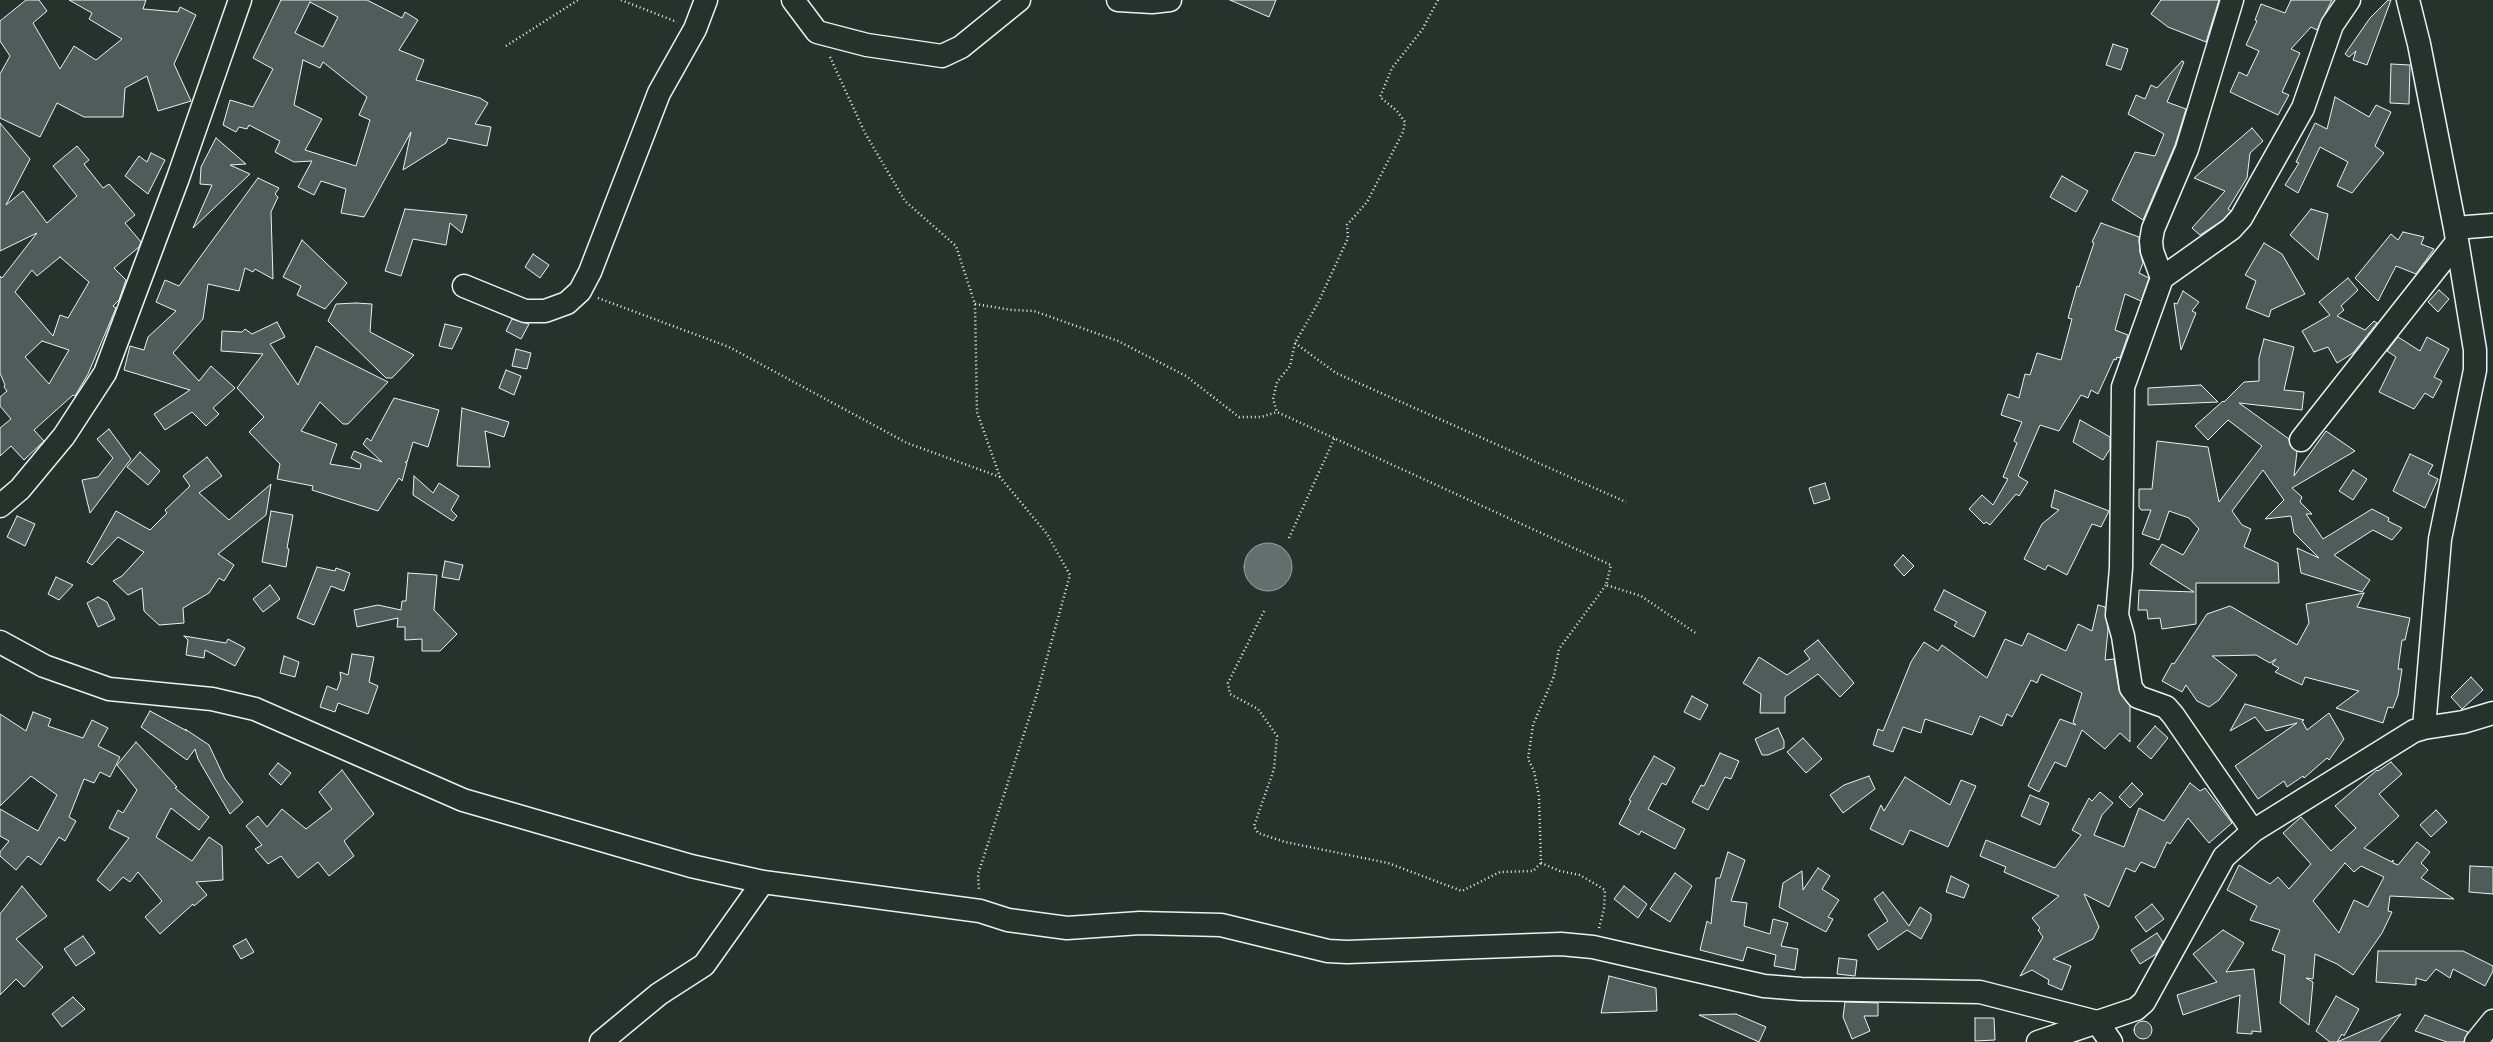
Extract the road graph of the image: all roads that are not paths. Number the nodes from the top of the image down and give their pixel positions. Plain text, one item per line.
1 (240, 0) edge
2 (706, 0) edge
3 (793, 0) edge
4 (1019, 0) edge
5 (1118, 0) edge
6 (1170, 0) edge
7 (2232, 0) edge
8 (2349, 0) edge
9 (2408, 0) edge
10 (2493, 225) edge
11 (2456, 235) junction
12 (2162, 278) junction
13 (464, 286) dead end
14 (2301, 440) dead end
15 (0, 506) edge
16 (0, 642) edge
17 (2493, 712) edge
18 (2424, 728) junction
19 (2253, 831) junction
20 (763, 882) junction
21 (2493, 1021) edge
22 (2097, 1022) junction
23 (601, 1042) edge
24 (2038, 1042) edge
25 (2111, 1042) edge
26 (2476, 1042) edge

1 - 15 street
2 - 13 street
3 - 4 street
5 - 6 street
7 - 12 street
8 - 12 street
9 - 11 street
10 - 11 street
11 - 14 street
11 - 18 street
12 - 19 street
16 - 20 street
17 - 18 street
18 - 19 street
19 - 22 street
20 - 22 street
20 - 23 street
21 - 26 street
22 - 24 street
22 - 25 street

